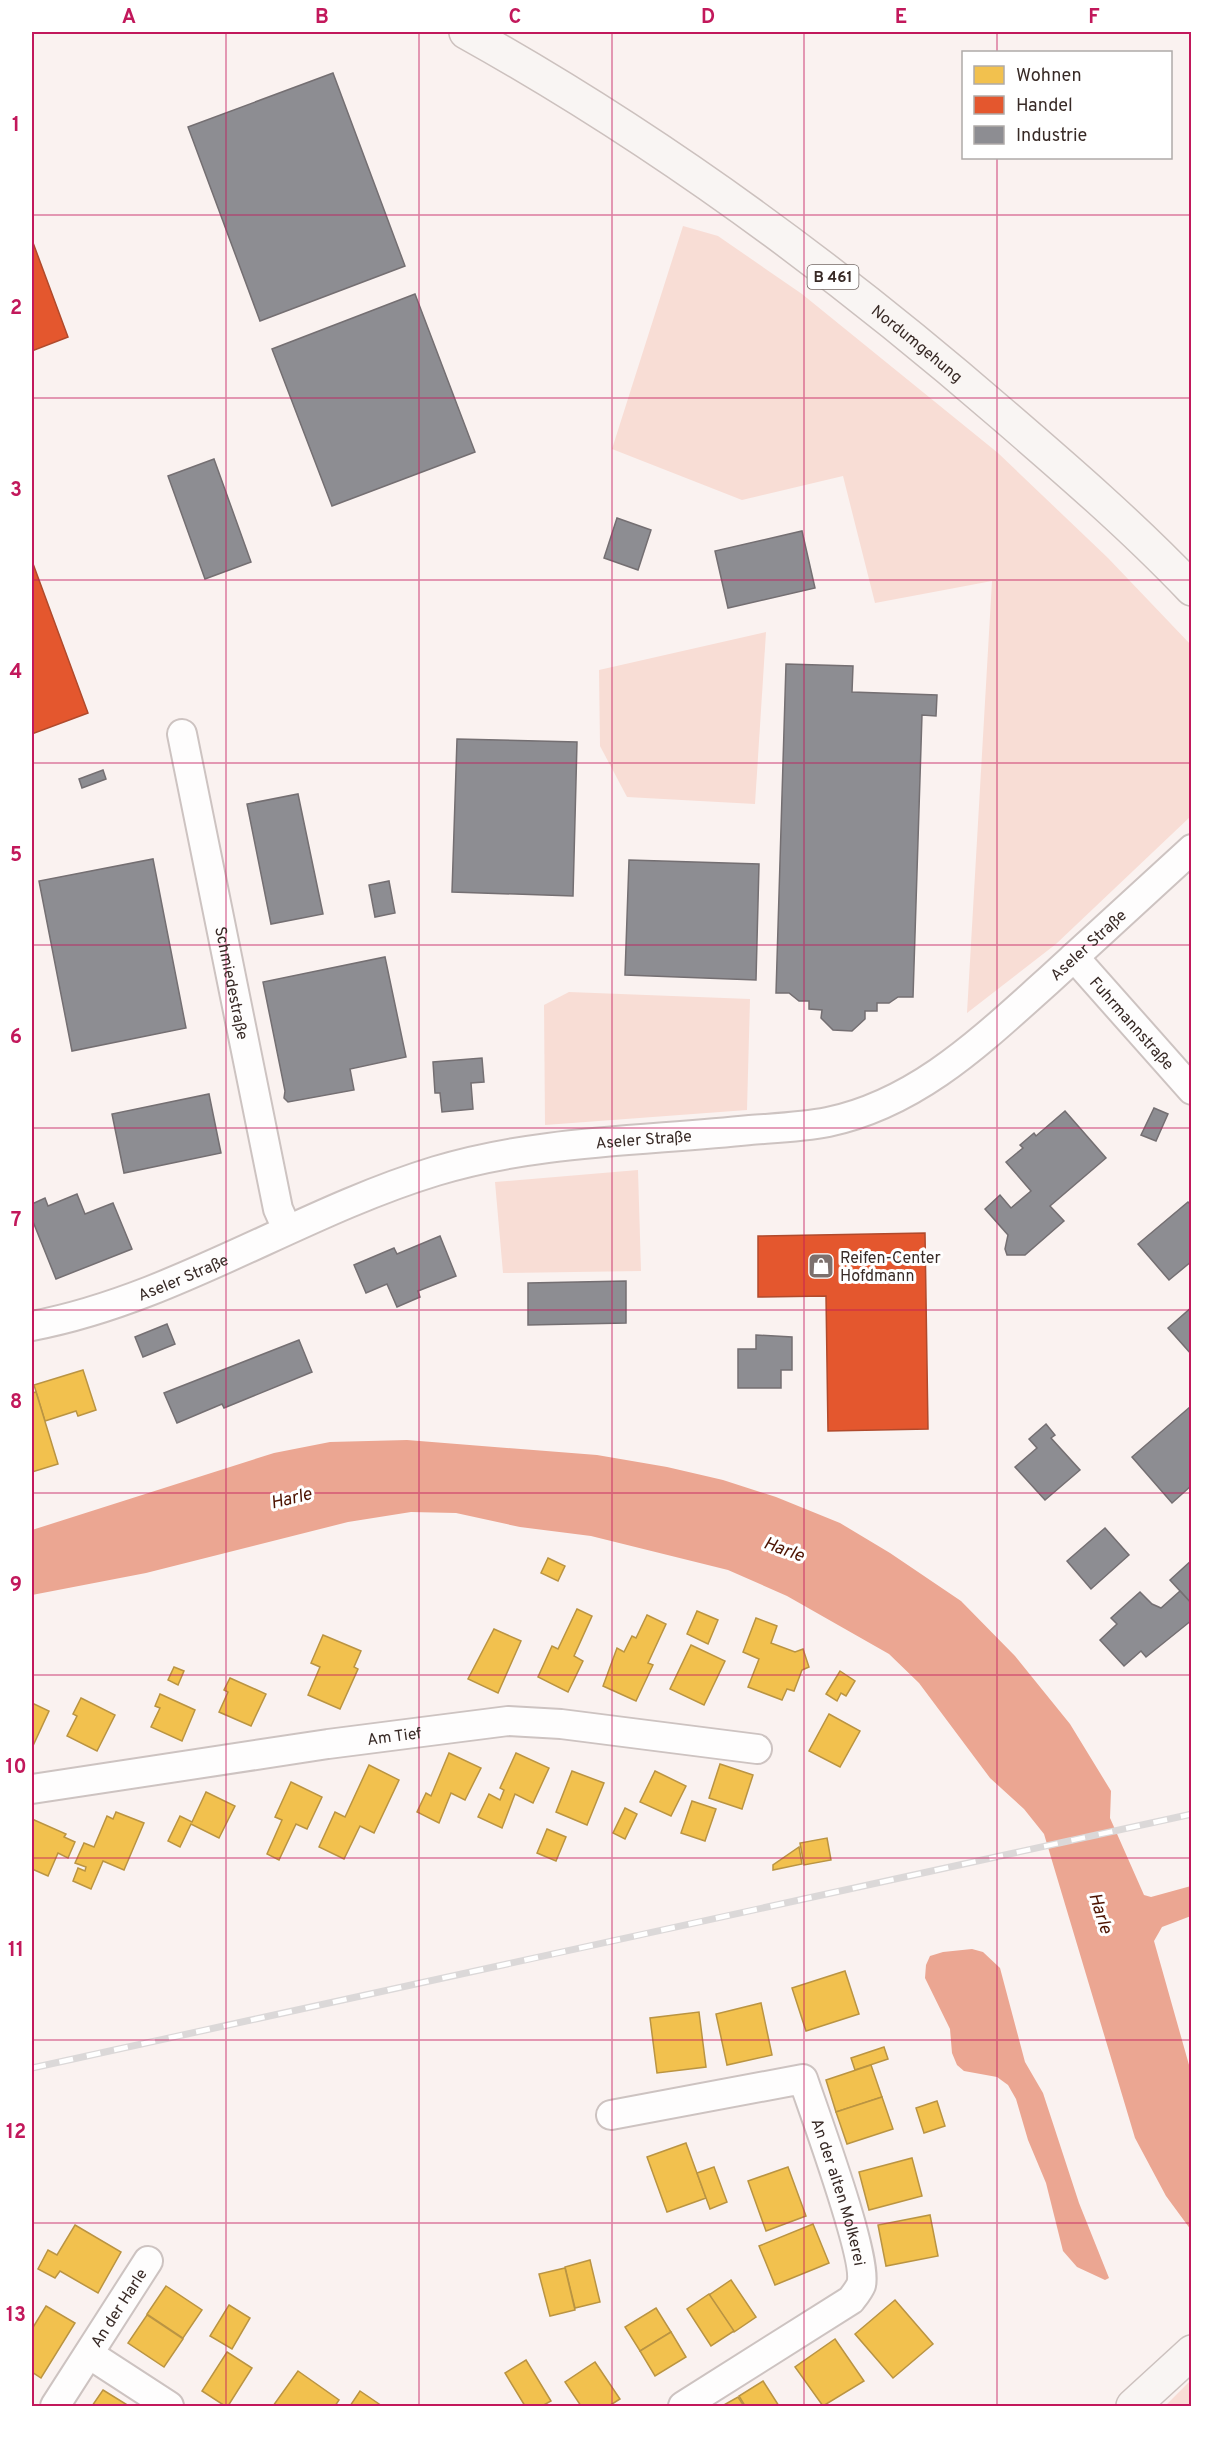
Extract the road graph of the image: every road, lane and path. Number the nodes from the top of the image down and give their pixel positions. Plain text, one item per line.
1 (466, 32) edge
2 (1191, 589) edge
3 (182, 734) dead end
4 (1191, 849) edge
5 (1074, 957) junction
6 (1191, 1090) edge
7 (287, 1230) junction
8 (32, 1326) edge
9 (757, 1749) dead end
10 (32, 1789) edge
11 (611, 2115) dead end
12 (148, 2261) dead end
13 (1191, 2352) edge
14 (89, 2355) junction
15 (56, 2406) edge
16 (169, 2406) edge
17 (683, 2406) edge
18 (1133, 2406) edge

1 - 2 main road, Nordumgehung / B 461
3 - 7 street, Schmiedestraße
4 - 5 street, Aseler Straße
5 - 6 street, Fuhrmannstraße
5 - 7 street, Aseler Straße
7 - 8 street, Aseler Straße
9 - 10 street, Am Tief
11 - 17 street, An der alten Molkerei
12 - 14 street, An der Harle
13 - 18 main road
14 - 15 street, An der Harle
14 - 16 street, An der Harle

